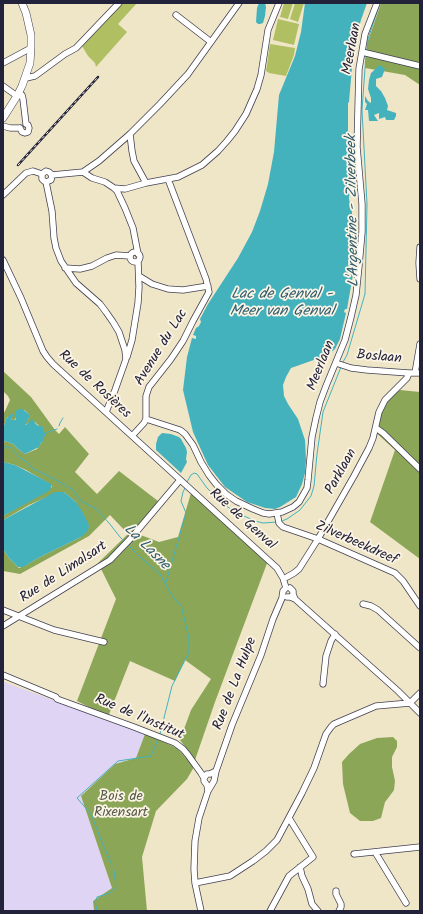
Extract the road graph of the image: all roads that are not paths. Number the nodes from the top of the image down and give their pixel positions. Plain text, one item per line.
1 (22, 3) edge
2 (119, 3) edge
3 (240, 3) edge
4 (279, 3) edge
5 (377, 3) edge
6 (176, 15) dead end
7 (211, 42) junction
8 (31, 48) junction
9 (364, 53) junction
10 (3, 63) edge
11 (420, 66) edge
12 (26, 78) junction
13 (3, 86) edge
14 (18, 95) junction
15 (3, 118) edge
16 (3, 126) edge
17 (130, 134) junction
18 (83, 172) junction
19 (42, 174) junction
20 (52, 175) junction
21 (168, 180) junction
22 (46, 182) junction
23 (144, 184) junction
24 (114, 188) junction
25 (3, 195) edge
26 (420, 247) edge
27 (133, 257) junction
28 (3, 260) edge
29 (65, 268) junction
30 (139, 276) junction
31 (420, 279) edge
32 (208, 286) junction
33 (420, 344) edge
34 (126, 359) junction
35 (340, 365) junction
36 (414, 373) edge
37 (106, 412) junction
38 (146, 419) junction
39 (376, 428) junction
40 (132, 436) junction
41 (420, 469) edge
42 (180, 480) junction
43 (186, 485) joint
44 (278, 518) junction
45 (318, 539) junction
46 (281, 572) junction
47 (287, 577) junction
48 (289, 594) junction
49 (363, 604) dead end
50 (420, 606) edge
51 (3, 610) edge
52 (19, 617) junction
53 (3, 626) edge
54 (334, 634) junction
55 (104, 642) dead end
56 (420, 648) edge
57 (3, 676) edge
58 (323, 684) dead end
59 (420, 693) edge
60 (410, 703) junction
61 (420, 712) edge
62 (209, 775) junction
63 (209, 785) junction
64 (289, 818) junction
65 (419, 849) edge
66 (375, 852) junction
67 (354, 854) dead end
68 (300, 867) junction
69 (195, 883) junction
70 (336, 891) dead end
71 (406, 903) dead end
72 (201, 911) edge
73 (270, 911) edge
74 (318, 911) edge
75 (339, 911) edge

1 - 8 main road
2 - 12 street
3 - 7 street
4 - 21 street
5 - 9 street, Meerlaan
6 - 7 street
7 - 17 street
8 - 10 street
8 - 12 main road
9 - 11 street
9 - 35 street, Meerlaan
12 - 14 main road
13 - 14 street
14 - 15 main road
14 - 16 street
17 - 18 street
17 - 23 street
18 - 20 street
18 - 24 street
19 - 20 street
19 - 22 street
19 - 25 street
20 - 22 street
21 - 23 street
21 - 32 street
22 - 29 street
23 - 24 street
24 - 27 street
26 - 31 street
27 - 29 street
27 - 30 street
28 - 37 street, Rue de Rosières
29 - 34 street
30 - 32 street
30 - 34 street
32 - 38 street, Avenue du Lac
33 - 36 street, Parklaan
34 - 37 street
35 - 36 street, Boslaan
35 - 44 street, Meerlaan
36 - 39 street, Parklaan
37 - 40 street, Rue de Rosières
38 - 40 street
38 - 44 street
39 - 41 street
39 - 45 street, Parklaan
40 - 42 street, Rue de Rosières
42 - 43 street, Rue de Rosières
42 - 52 street, Rue de Limalsart
43 - 46 street, Rue de Genval
44 - 45 street, Zilverbeekdreef
45 - 47 street, Parklaan
45 - 50 street, Zilverbeekdreef
46 - 47 street, Rue de Genval
46 - 48 street, Rue de Genval
47 - 48 street
48 - 54 street
48 - 62 street, Rue de La Hulpe
49 - 56 street
51 - 52 street
52 - 53 street, Rue de Limalsart
52 - 55 street
54 - 58 street
54 - 60 street
57 - 62 street, Rue de l'Institut
59 - 60 street
60 - 61 street
60 - 64 street
62 - 63 street, Rue de l'Institut
62 - 63 street, Rue de La Hulpe
63 - 69 street
64 - 68 street
64 - 69 street
65 - 66 street
66 - 67 street
66 - 71 street
68 - 73 street
68 - 74 street
69 - 72 street
70 - 75 street

